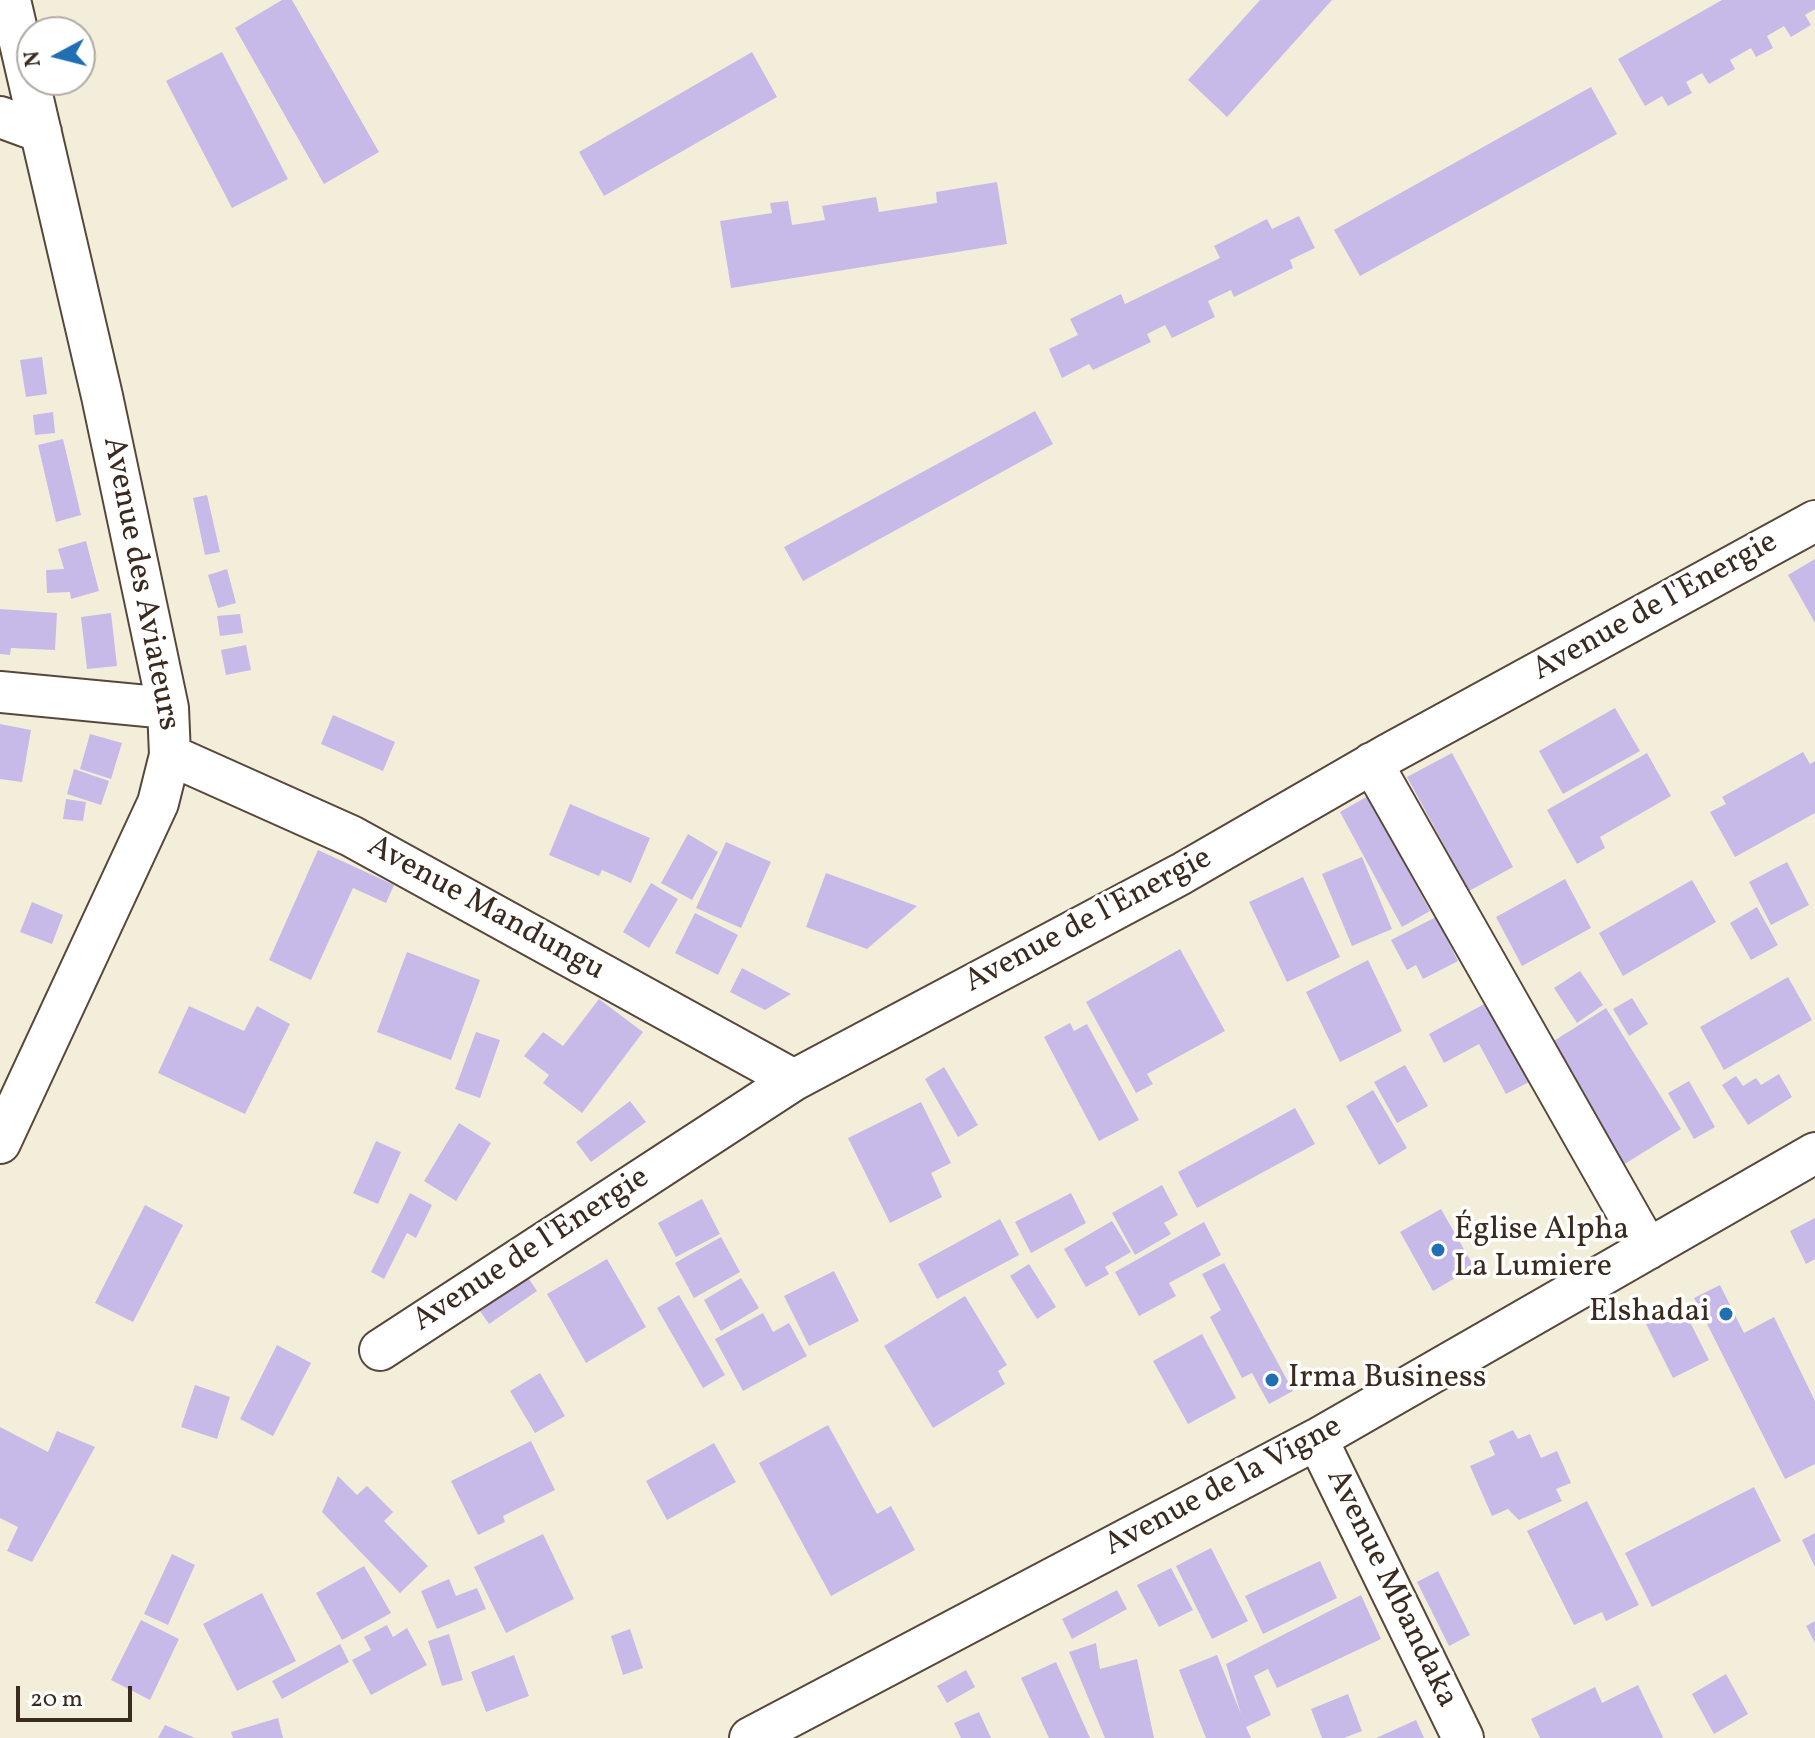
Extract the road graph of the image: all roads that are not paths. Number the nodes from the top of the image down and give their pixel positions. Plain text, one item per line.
1 (10, 0) edge
2 (0, 117) edge
3 (41, 132) junction
4 (1815, 521) edge
5 (0, 692) edge
6 (168, 708) junction
7 (170, 755) junction
8 (1372, 763) junction
9 (794, 1080) junction
10 (0, 1143) edge
11 (1815, 1153) edge
12 (1648, 1249) junction
13 (380, 1350) dead end
14 (1317, 1439) junction
15 (750, 1738) edge
16 (1463, 1738) edge

1 - 3 street, Avenue des Aviateurs
2 - 3 street
3 - 6 street, Avenue des Aviateurs
4 - 8 street, Avenue de l'Energie
5 - 6 street
6 - 7 street, Avenue des Aviateurs
7 - 9 street, Avenue Mandungu
7 - 10 street, Avenue des Aviateurs
8 - 9 street, Avenue de l'Energie
8 - 12 street
9 - 13 street, Avenue de l'Energie
11 - 12 street, Avenue de la Vigne
12 - 14 street, Avenue de la Vigne
14 - 15 street, Avenue de la Vigne
14 - 16 street, Avenue Mbandaka

